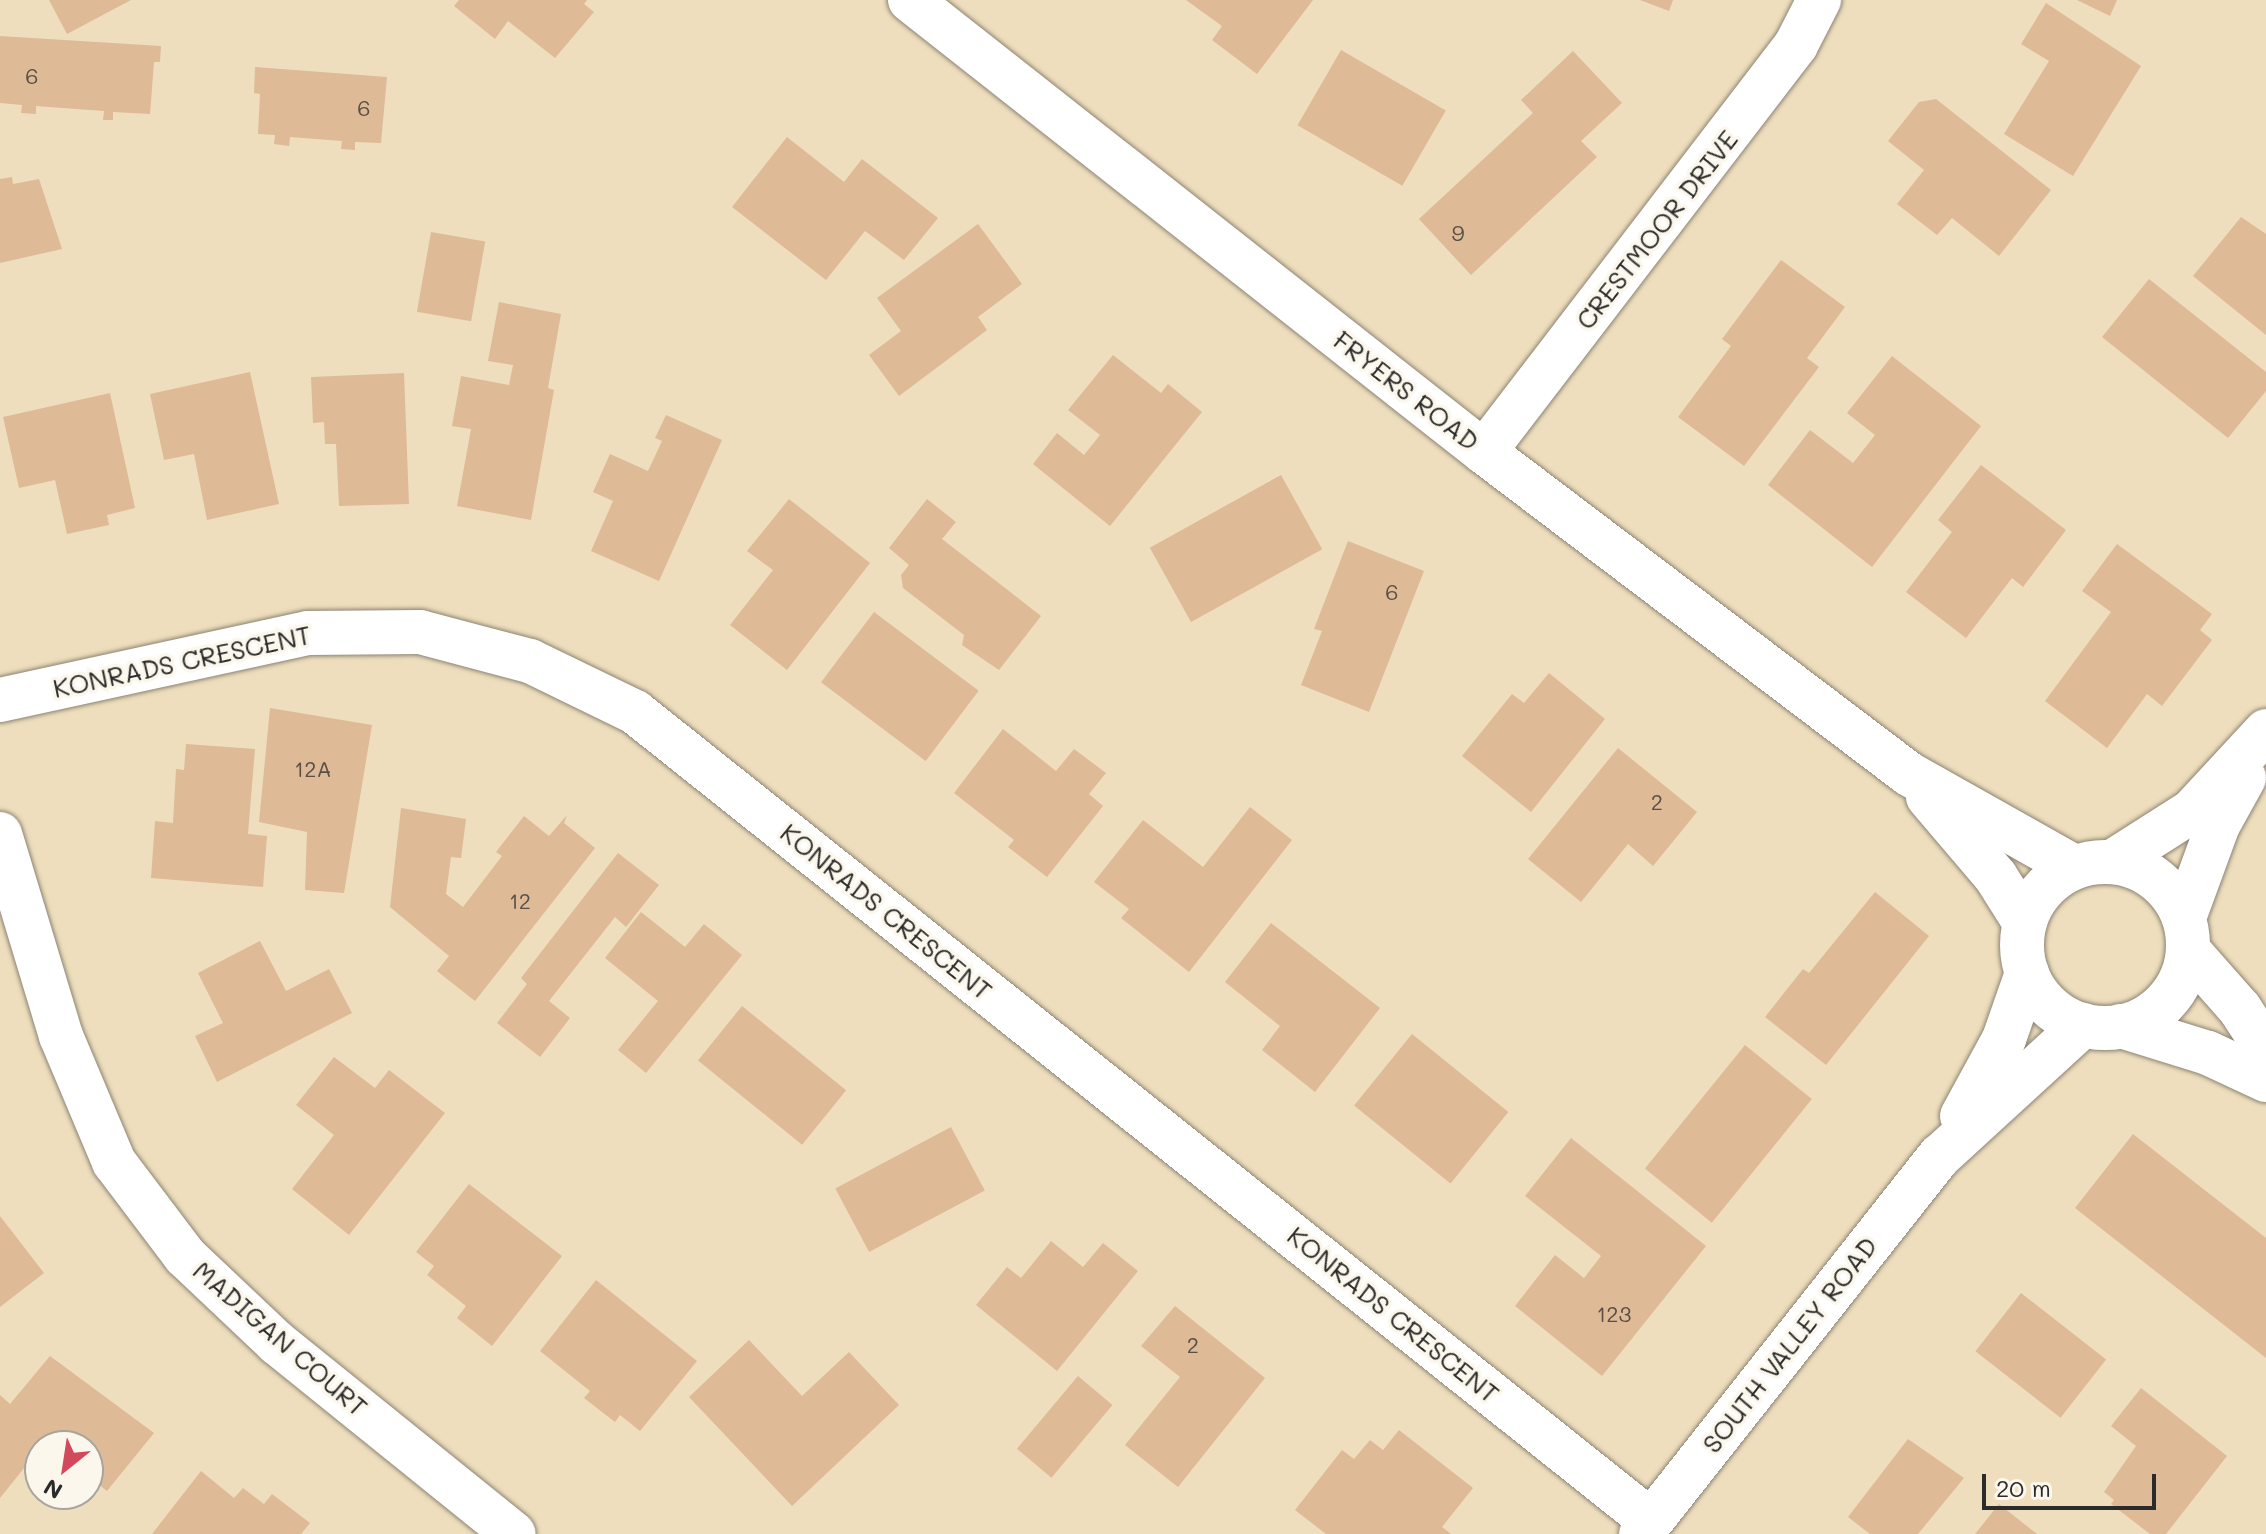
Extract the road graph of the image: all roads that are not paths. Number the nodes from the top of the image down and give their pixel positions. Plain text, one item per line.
1 (910, 0) edge
2 (1819, 0) edge
3 (1484, 452) junction
4 (0, 700) edge
5 (2266, 734) edge
6 (1909, 774) junction
7 (0, 834) edge
8 (2093, 865) junction
9 (2025, 923) junction
10 (2186, 934) junction
11 (2027, 973) junction
12 (2102, 1026) junction
13 (2266, 1049) edge
14 (2266, 1080) edge
15 (1940, 1156) junction
16 (1646, 1527) edge
17 (514, 1534) edge

1 - 3 street, FRYERS ROAD
2 - 3 street, CRESTMOOR DRIVE
3 - 6 street, FRYERS ROAD
4 - 16 street, KONRADS CRESCENT
5 - 8 street
5 - 10 street
6 - 8 street, FRYERS ROAD
6 - 9 street, FRYERS ROAD
7 - 17 street, MADIGAN COURT
8 - 9 street
8 - 10 street
9 - 11 street
10 - 12 street
10 - 13 street
11 - 12 street
11 - 15 street, SOUTH VALLEY ROAD
12 - 14 street
12 - 15 street, SOUTH VALLEY ROAD
15 - 16 street, SOUTH VALLEY ROAD

